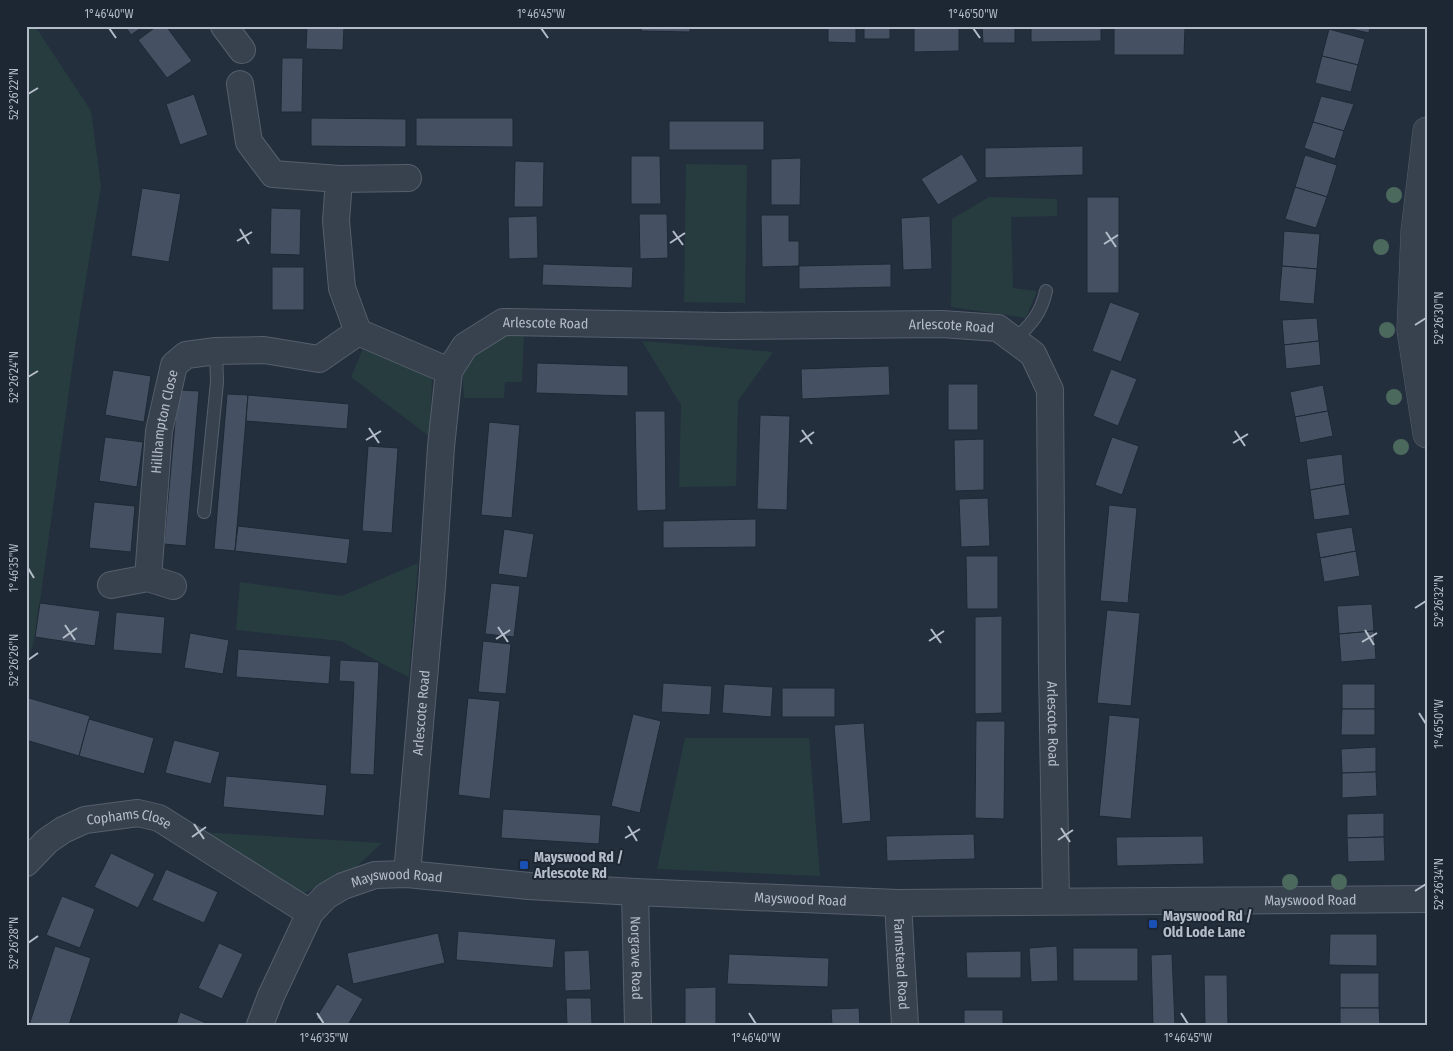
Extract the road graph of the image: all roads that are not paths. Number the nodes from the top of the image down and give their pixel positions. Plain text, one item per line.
1 (225, 27) edge
2 (242, 50) dead end
3 (240, 84) dead end
4 (1427, 131) edge
5 (408, 178) dead end
6 (339, 179) junction
7 (1046, 291) dead end
8 (358, 332) junction
9 (1014, 340) junction
10 (216, 351) junction
11 (449, 371) junction
12 (1427, 434) edge
13 (204, 512) dead end
14 (148, 578) junction
15 (110, 585) dead end
16 (173, 586) dead end
17 (26, 864) edge
18 (407, 874) junction
19 (635, 892) junction
20 (1427, 898) edge
21 (1056, 901) junction
22 (898, 903) junction
23 (310, 913) junction
24 (260, 1025) edge
25 (638, 1025) edge
26 (905, 1025) edge

1 - 2 street
3 - 6 street
4 - 12 street
5 - 6 street
6 - 8 street
7 - 9 lane
8 - 10 street, Hillhampton Close
8 - 11 street
9 - 11 street, Arlescote Road
9 - 21 street, Arlescote Road
10 - 13 lane
10 - 14 street, Hillhampton Close
11 - 18 street, Arlescote Road
14 - 15 street
14 - 16 street
17 - 23 street, Cophams Close
18 - 19 street, Mayswood Road
18 - 23 street, Mayswood Road
19 - 22 street, Mayswood Road
19 - 25 street, Norgrave Road
20 - 21 street, Mayswood Road
21 - 22 street, Mayswood Road
22 - 26 street, Farmstead Road
23 - 24 street, Mayswood Road

